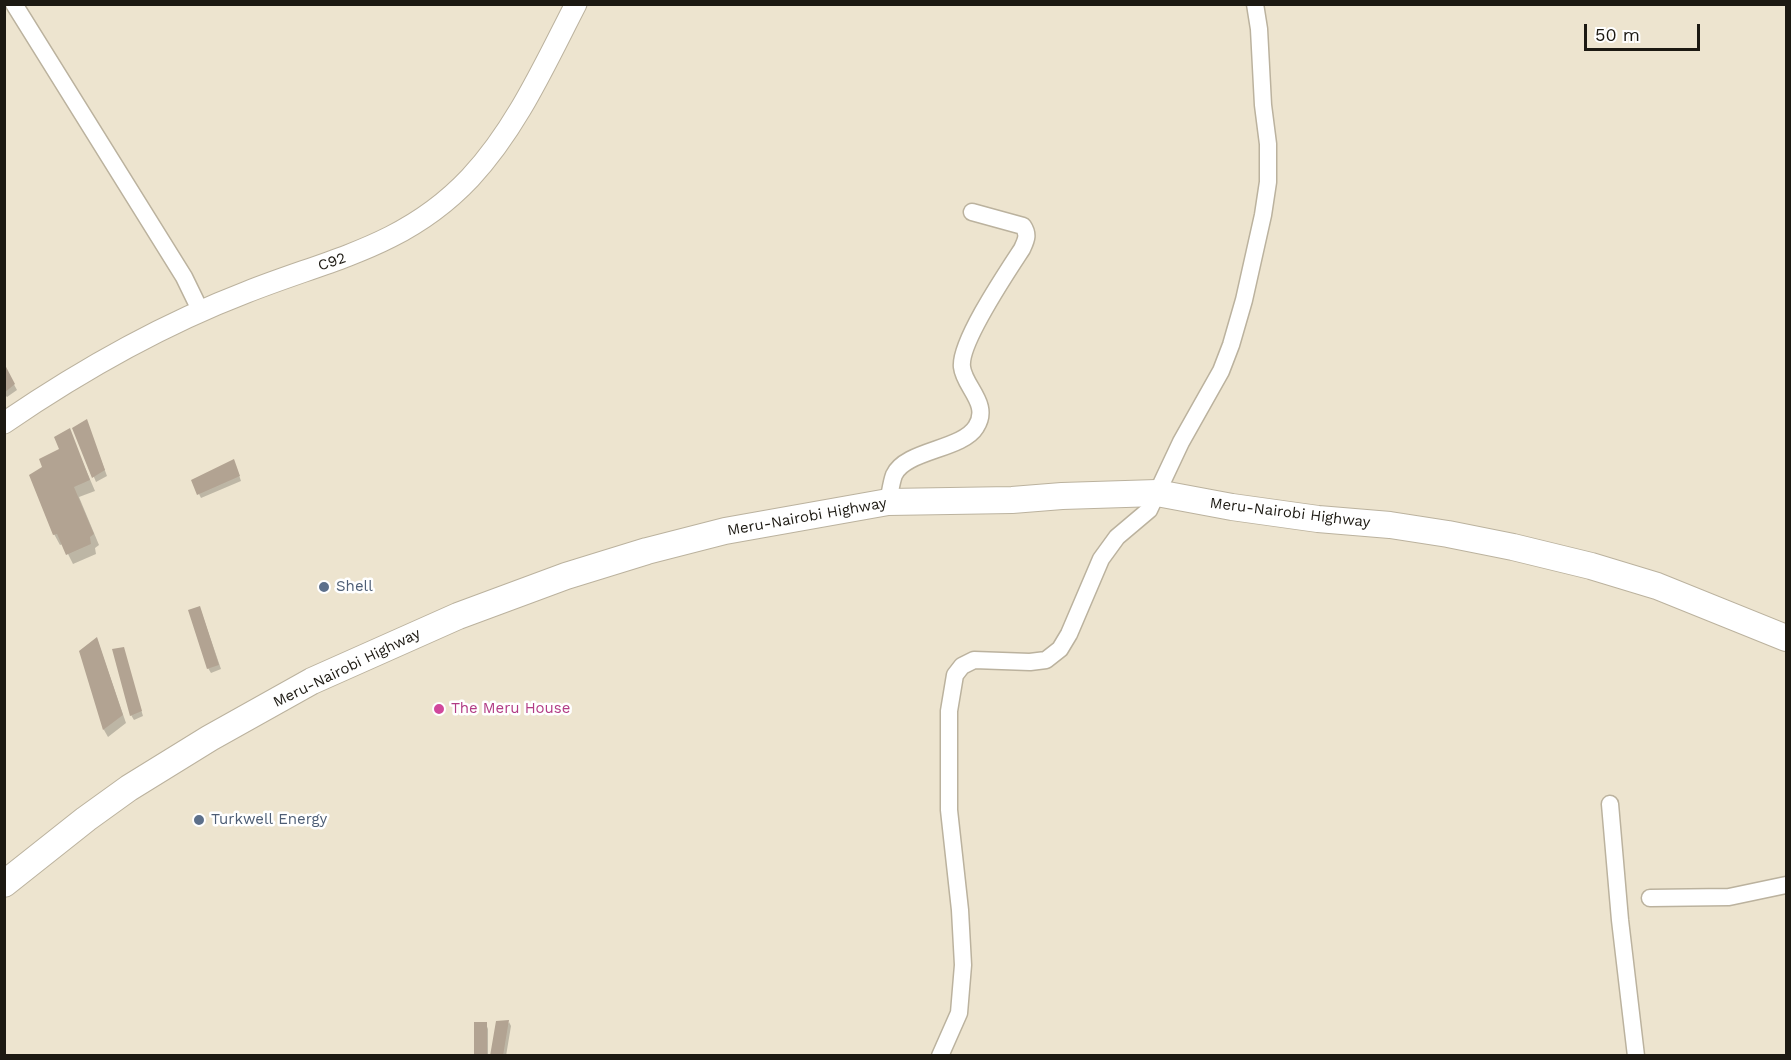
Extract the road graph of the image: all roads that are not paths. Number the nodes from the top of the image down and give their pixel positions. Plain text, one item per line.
1 (14, 4) edge
2 (576, 4) edge
3 (1255, 4) edge
4 (972, 212) dead end
5 (201, 312) junction
6 (4, 423) edge
7 (1157, 493) junction
8 (888, 502) junction
9 (1786, 638) edge
10 (1610, 804) dead end
11 (4, 884) edge
12 (1786, 885) edge
13 (1650, 898) dead end
14 (940, 1056) edge
15 (1636, 1056) edge

1 - 5 street
2 - 5 main road, C92
3 - 7 street
4 - 8 street
5 - 6 main road, C92
7 - 8 highway, Meru-Nairobi Highway
7 - 9 highway, Meru-Nairobi Highway
7 - 14 street
8 - 11 highway, Meru-Nairobi Highway
10 - 15 street
12 - 13 street

